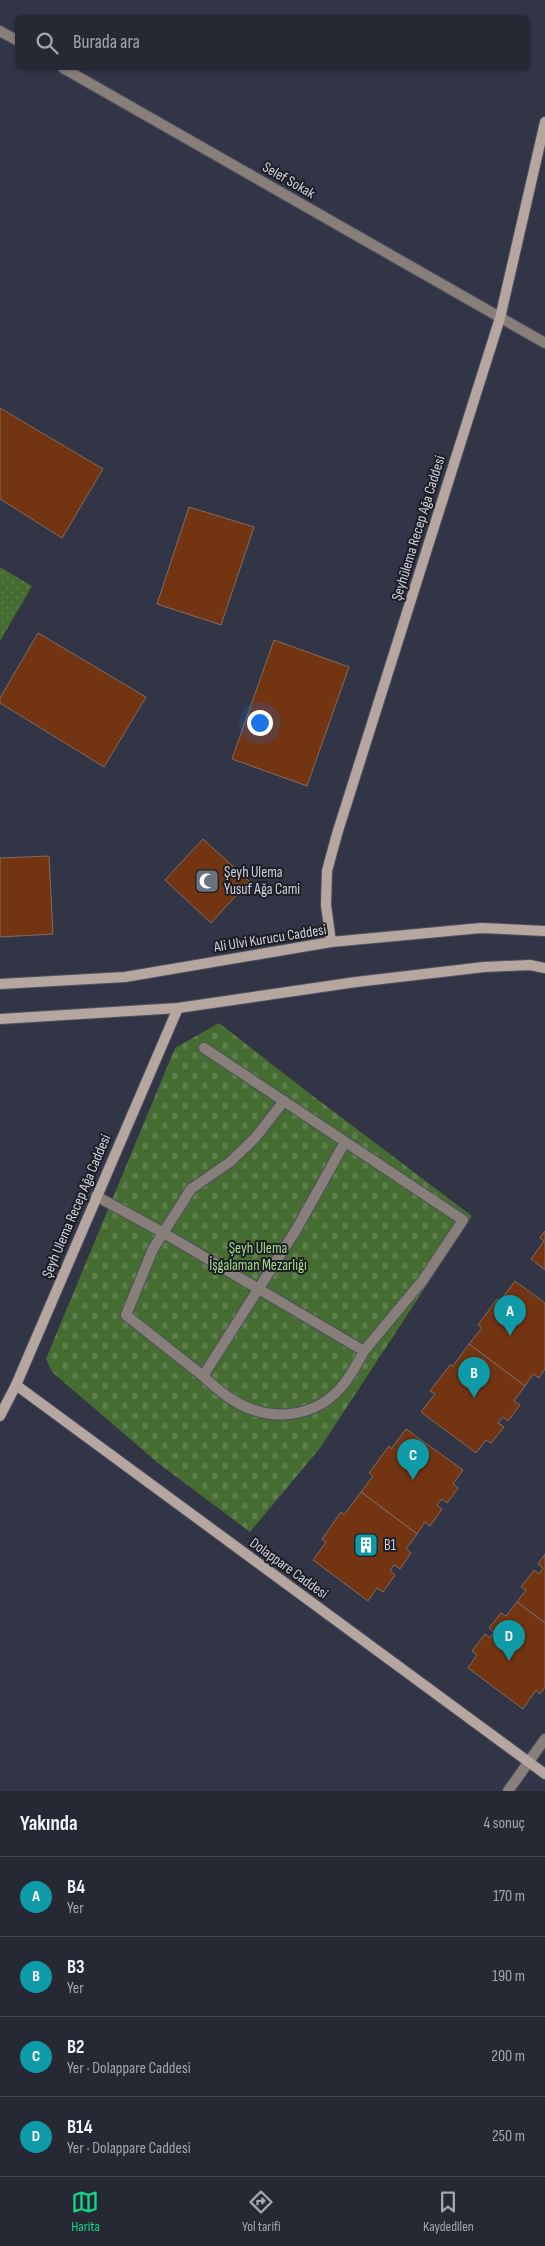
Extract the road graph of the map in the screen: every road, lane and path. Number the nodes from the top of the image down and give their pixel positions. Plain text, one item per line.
1 (0, 31) edge
2 (15, 39) edge
3 (66, 70) edge
4 (545, 122) edge
5 (500, 318) junction
6 (545, 344) edge
7 (545, 930) edge
8 (331, 942) junction
9 (545, 968) edge
10 (0, 984) edge
11 (178, 1008) junction
12 (0, 1019) edge
13 (204, 1048) dead end
14 (284, 1101) junction
15 (346, 1142) junction
16 (96, 1196) junction
17 (162, 1232) junction
18 (259, 1290) junction
19 (364, 1351) junction
20 (203, 1376) junction
21 (16, 1386) junction
22 (0, 1416) edge
23 (545, 1739) edge
24 (528, 1762) junction
25 (545, 1774) edge
26 (508, 1791) edge

1 - 2 street
3 - 5 street, Selef Sokak
4 - 5 street, Şeyhülema Recep Ağa Caddesi
5 - 6 street, Selef Sokak
5 - 8 street, Şeyhülema Recep Ağa Caddesi
7 - 8 street, Ali Ulvi Kurucu Caddesi
8 - 10 street, Ali Ulvi Kurucu Caddesi
9 - 11 street
11 - 12 street
11 - 16 street, Şeyh Ulema Recep Ağa Caddesi
13 - 14 street
14 - 15 street
14 - 17 street
15 - 18 street
15 - 19 street
16 - 17 street
16 - 21 street, Şeyh Ulema Recep Ağa Caddesi
17 - 18 street
17 - 20 street
18 - 19 street
18 - 20 street
19 - 20 street
21 - 22 street, Şeyh Ulema Recep Ağa Caddesi
21 - 24 street, Dolappare Caddesi
23 - 24 street
24 - 25 street, Dolappare Caddesi
24 - 26 street

